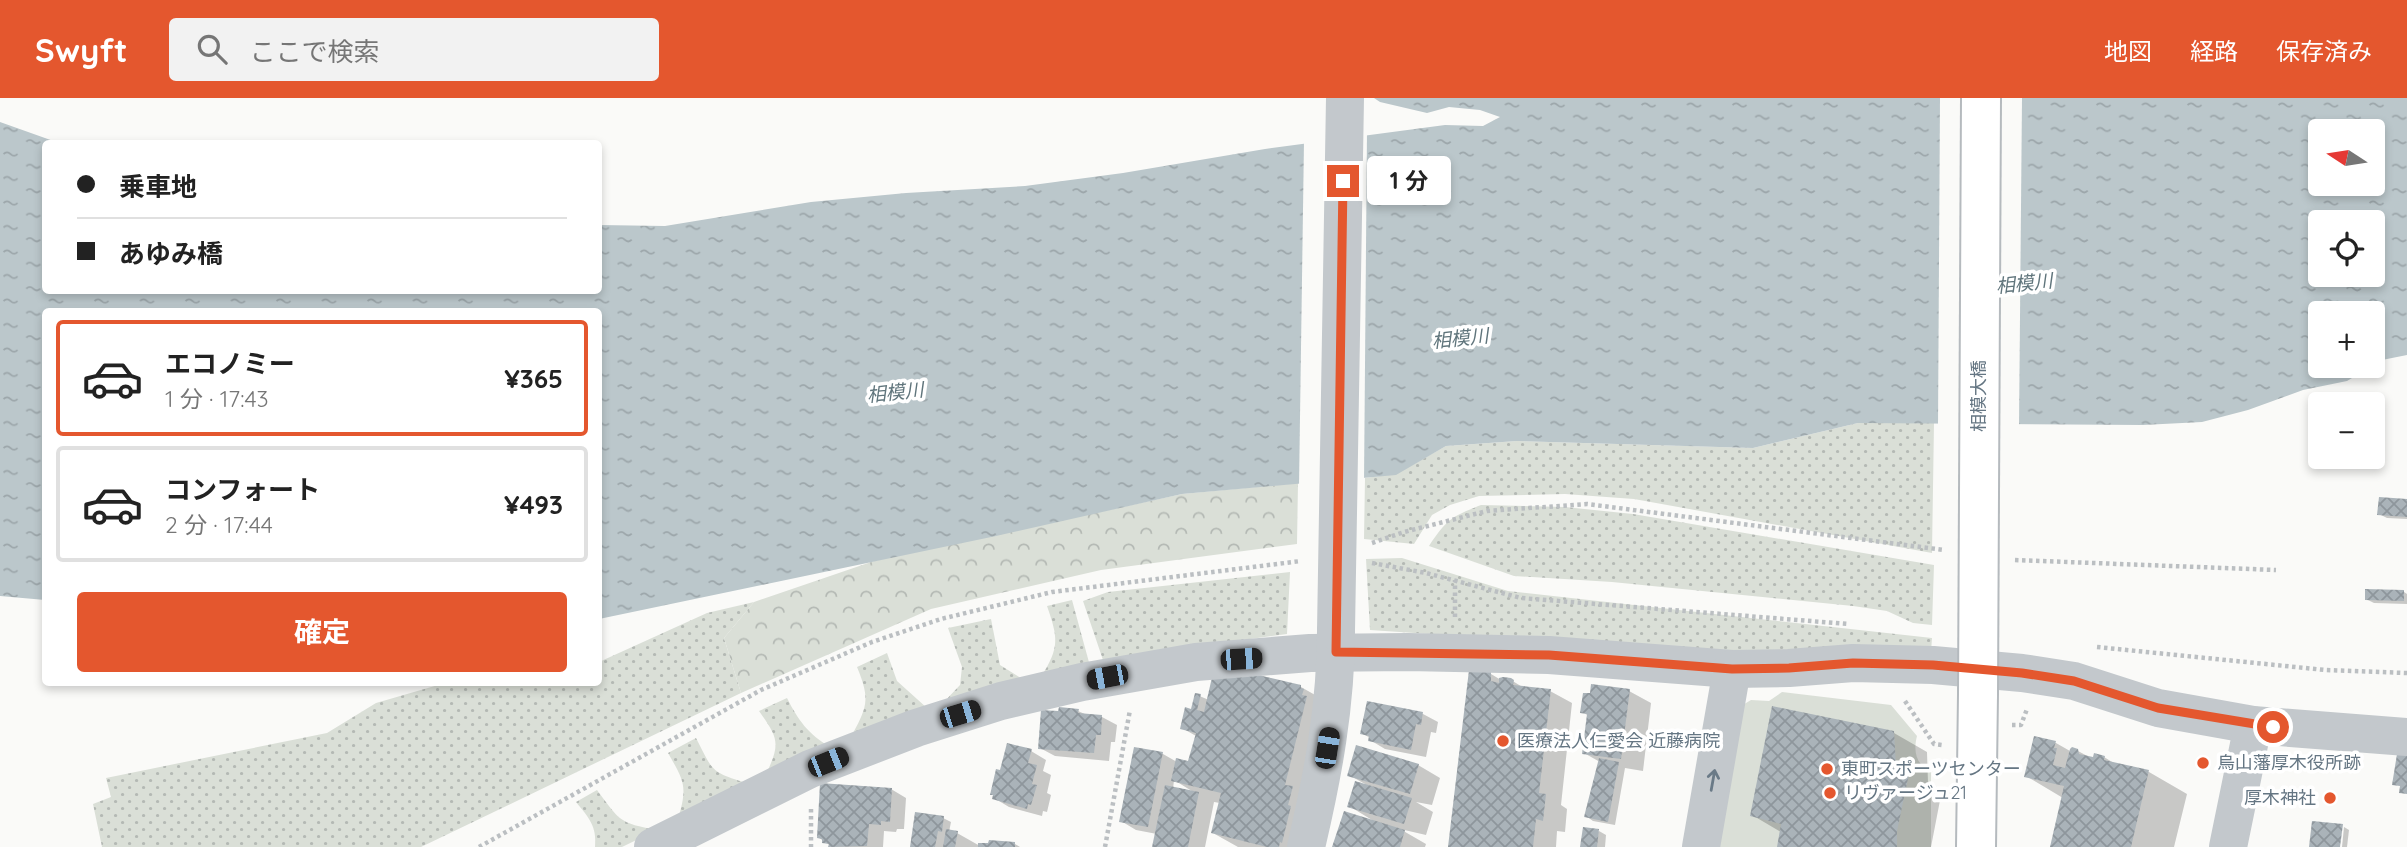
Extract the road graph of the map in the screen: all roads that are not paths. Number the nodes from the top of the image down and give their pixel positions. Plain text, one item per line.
1 (1345, 98) edge
2 (1981, 98) edge
3 (1336, 641) junction
4 (1732, 669) junction
5 (2253, 725) junction
6 (2407, 737) edge
7 (653, 847) edge
8 (1306, 847) edge
9 (1701, 847) edge
10 (1976, 847) edge
11 (2228, 847) edge

1 - 3 street, bridge
2 - 10 main road, 相模大橋, bridge
3 - 4 street
3 - 7 street
3 - 8 street
4 - 5 street
9 -> 4 street
5 - 6 street
5 - 11 street

